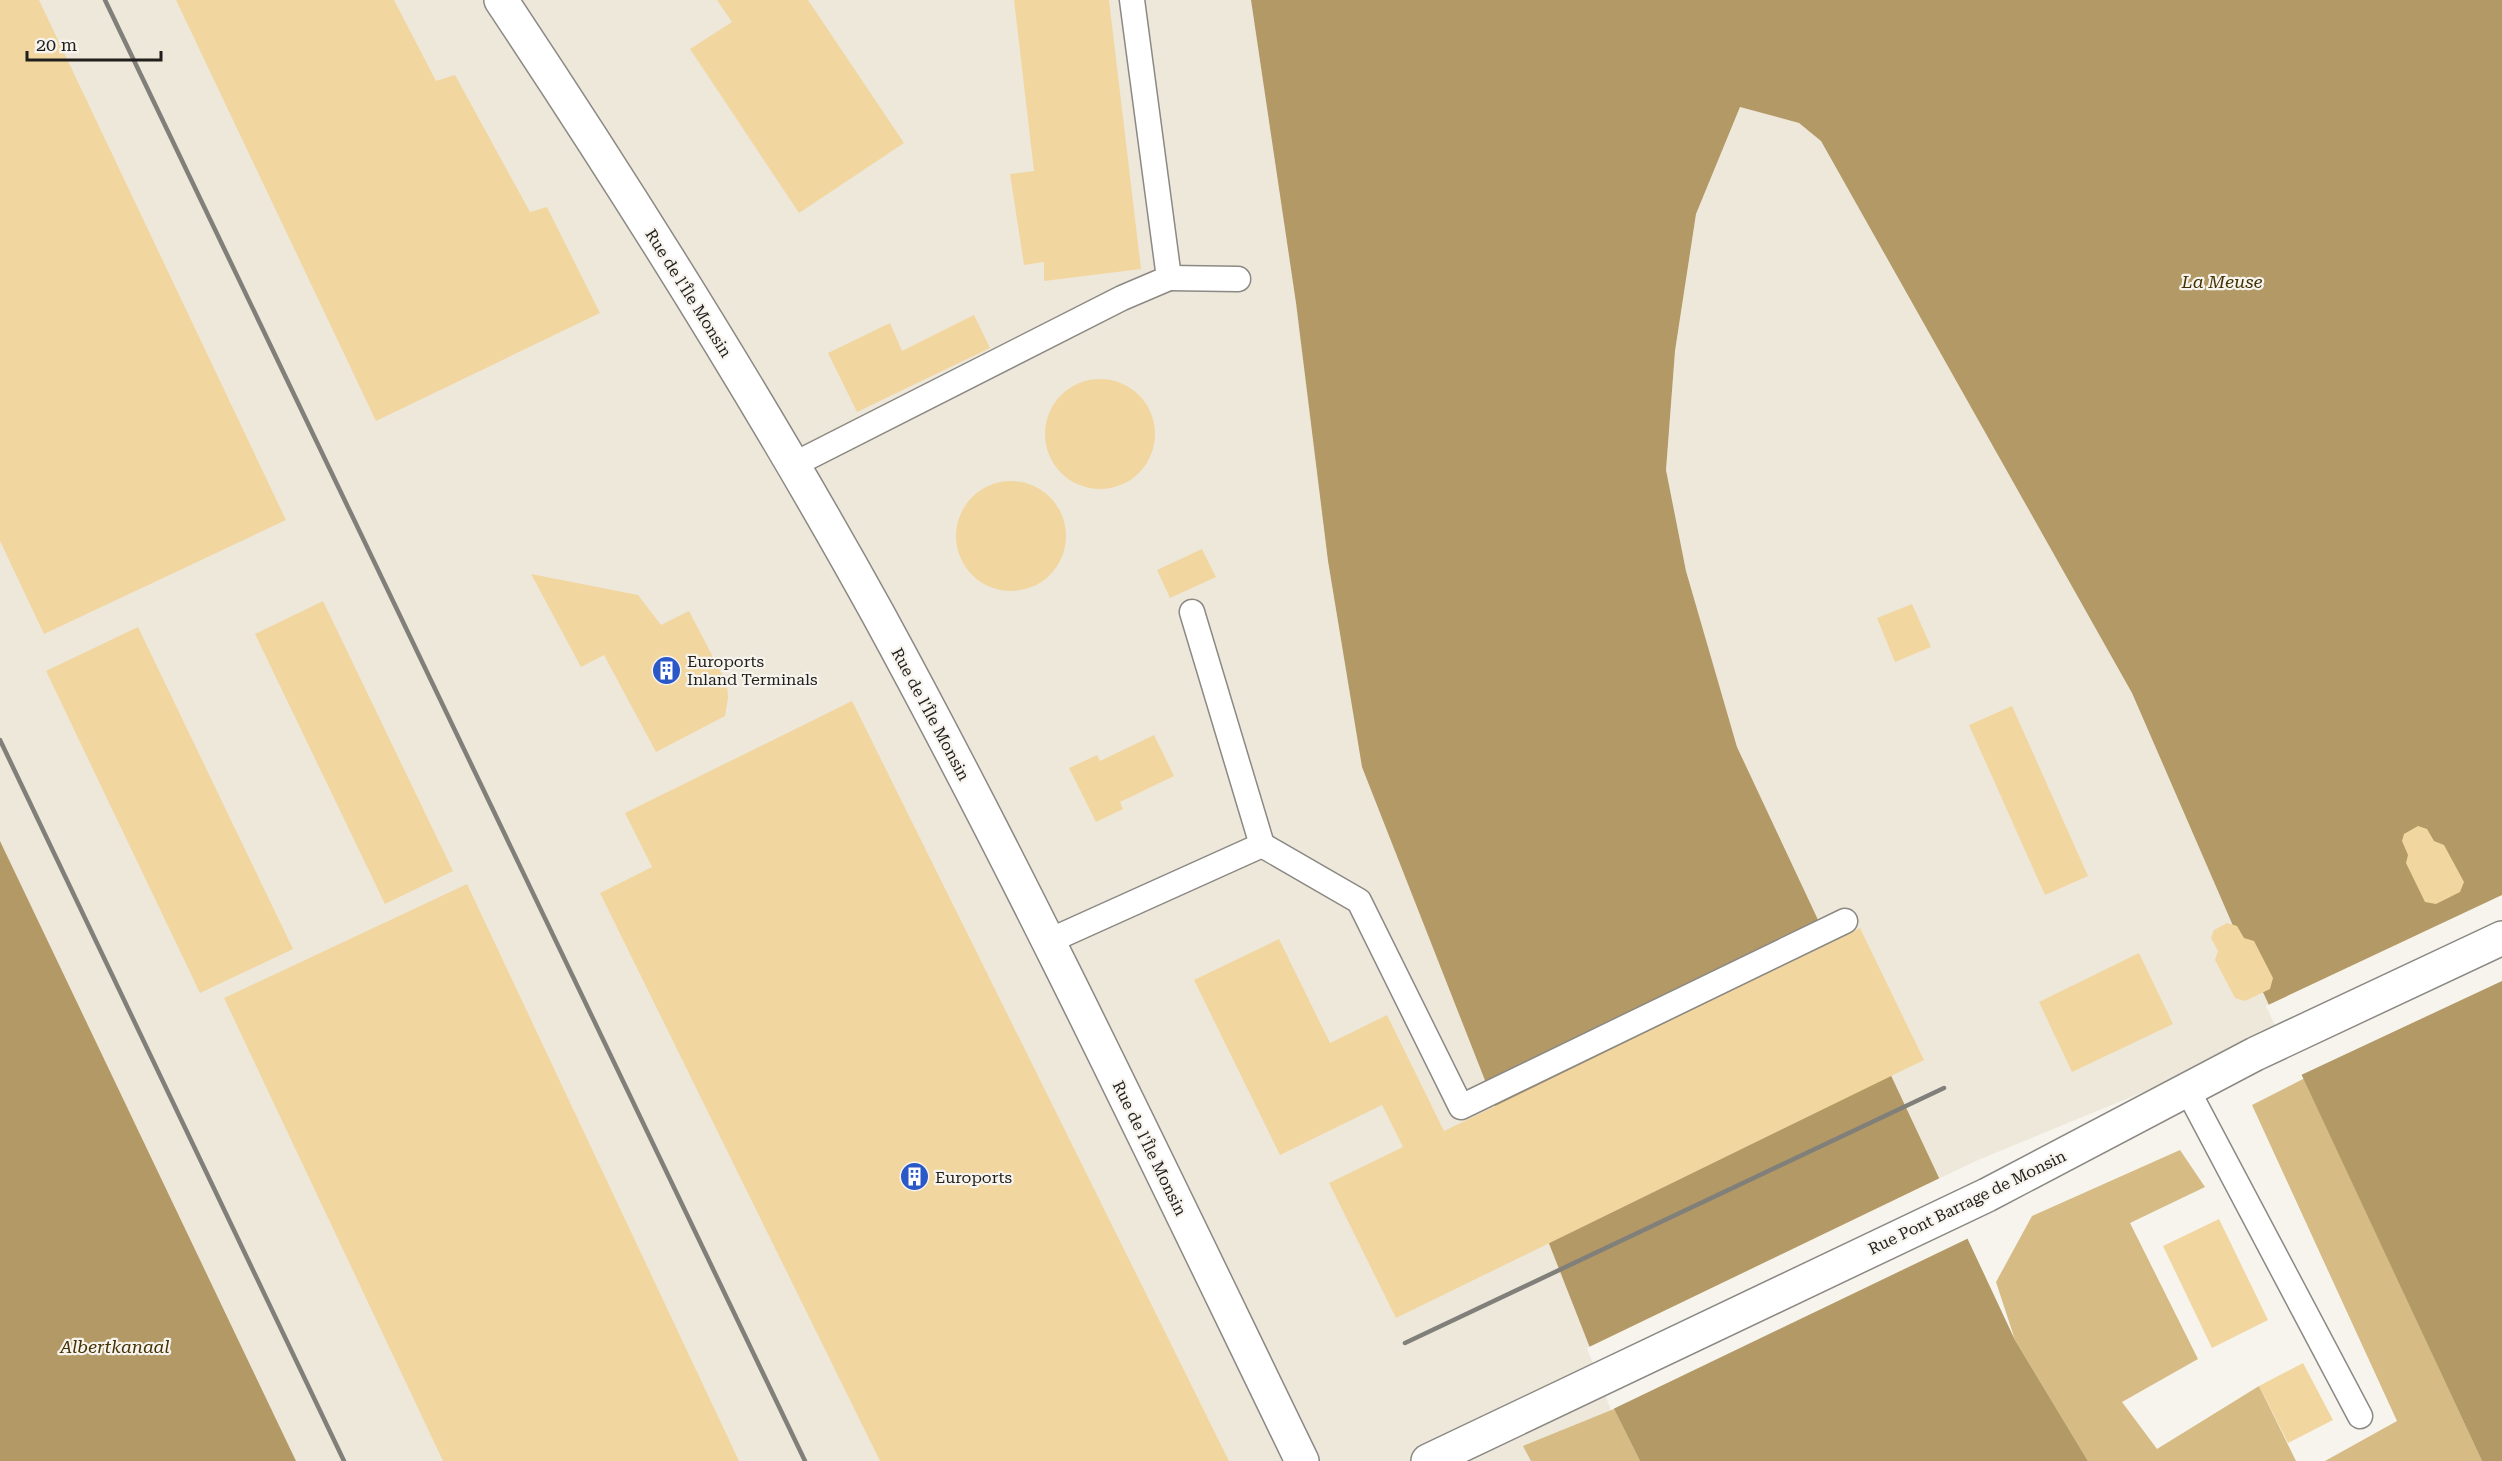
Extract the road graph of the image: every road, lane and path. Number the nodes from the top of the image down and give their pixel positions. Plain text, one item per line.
1 (501, 0) edge
2 (1132, 0) edge
3 (1169, 278) junction
4 (1238, 279) dead end
5 (793, 465) junction
6 (1192, 612) dead end
7 (1262, 845) junction
8 (1845, 921) dead end
9 (2502, 938) edge
10 (1049, 941) junction
11 (2187, 1089) junction
12 (2360, 1416) dead end
13 (1302, 1461) edge
14 (1428, 1461) edge

1 - 5 street, Rue de l'Île Monsin
2 - 3 lane
3 - 4 lane
3 - 5 lane
5 - 10 street, Rue de l'Île Monsin
6 - 7 lane
7 - 8 lane
7 - 10 lane
9 - 11 street, Rue Pont Barrage de Monsin
10 - 13 street, Rue de l'Île Monsin
11 - 12 lane
11 - 14 street, Rue Pont Barrage de Monsin

